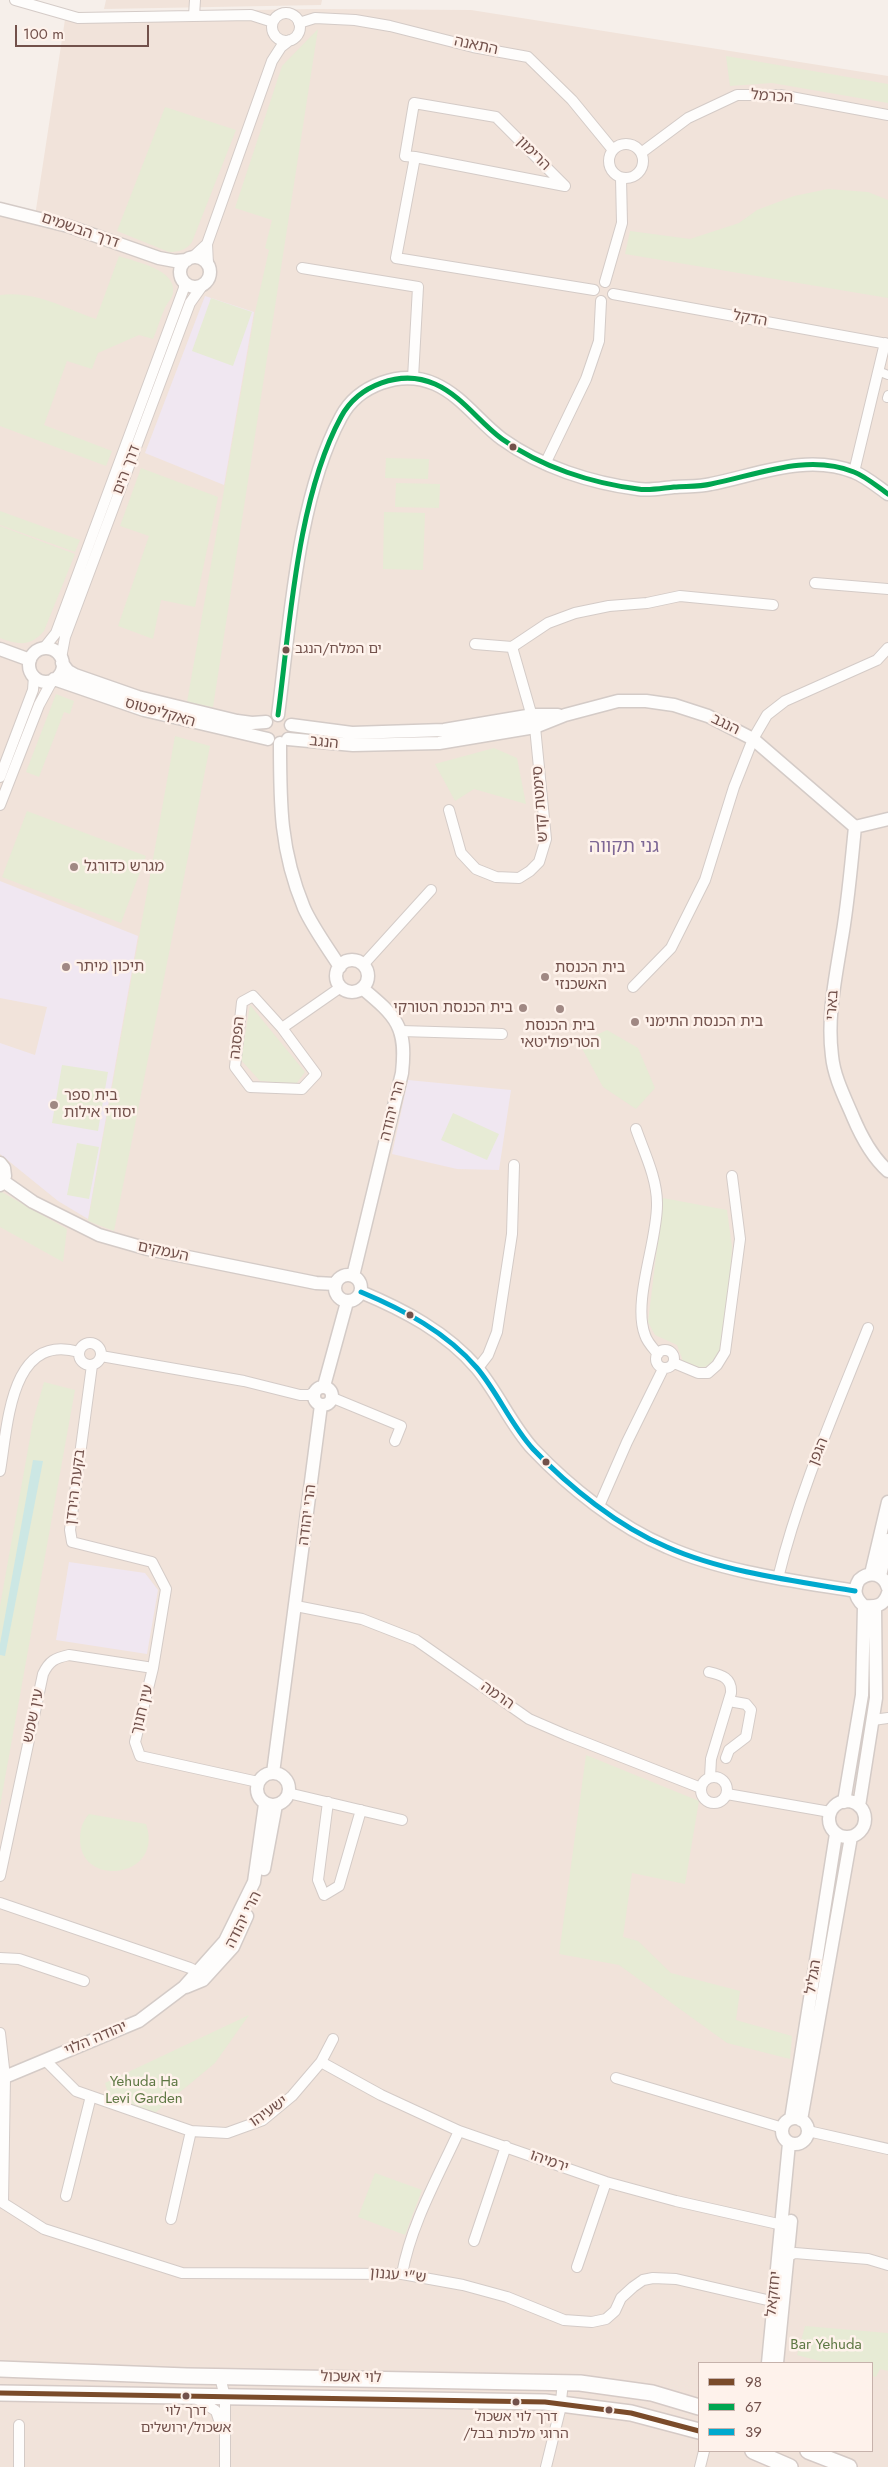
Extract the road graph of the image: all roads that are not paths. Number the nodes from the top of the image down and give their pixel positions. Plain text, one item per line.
1 (15, 0) edge
2 (195, 0) edge
3 (194, 16) junction
4 (273, 22) junction
5 (299, 23) junction
6 (275, 35) junction
7 (290, 40) junction
8 (272, 61) junction
9 (888, 115) edge
10 (613, 150) junction
11 (641, 153) junction
12 (415, 157) junction
13 (621, 178) junction
14 (0, 209) edge
15 (207, 244) junction
16 (159, 258) junction
17 (190, 259) junction
18 (208, 264) junction
19 (302, 268) dead end
20 (182, 279) junction
21 (605, 282) junction
22 (202, 286) junction
23 (594, 290) junction
24 (613, 294) junction
25 (601, 301) junction
26 (886, 344) edge
27 (878, 371) junction
28 (888, 375) edge
29 (413, 378) junction
30 (545, 464) junction
31 (854, 472) junction
32 (888, 494) edge
33 (816, 583) dead end
34 (888, 589) edge
35 (773, 605) dead end
36 (475, 644) dead end
37 (512, 647) junction
38 (44, 648) junction
39 (888, 648) edge
40 (0, 649) edge
41 (30, 660) junction
42 (62, 660) junction
43 (34, 676) junction
44 (53, 680) junction
45 (278, 716) junction
46 (534, 721) junction
47 (266, 722) junction
48 (291, 725) junction
49 (753, 739) junction
50 (279, 741) junction
51 (0, 776) edge
52 (0, 805) edge
53 (449, 810) dead end
54 (888, 819) edge
55 (855, 827) junction
56 (431, 890) dead end
57 (363, 965) junction
58 (340, 967) junction
59 (632, 986) dead end
60 (341, 987) junction
61 (362, 988) junction
62 (282, 1028) junction
63 (401, 1031) junction
64 (502, 1034) dead end
65 (636, 1129) dead end
66 (0, 1163) edge
67 (514, 1165) dead end
68 (888, 1171) edge
69 (732, 1176) dead end
70 (2, 1183) edge
71 (353, 1276) junction
72 (335, 1284) junction
73 (361, 1292) junction
74 (347, 1302) junction
75 (868, 1328) dead end
76 (79, 1352) junction
77 (658, 1354) junction
78 (101, 1356) junction
79 (674, 1364) junction
80 (92, 1365) junction
81 (478, 1368) junction
82 (663, 1368) junction
83 (320, 1389) junction
84 (333, 1398) junction
85 (322, 1405) junction
86 (395, 1441) dead end
87 (0, 1470) edge
88 (888, 1502) edge
89 (599, 1506) junction
90 (888, 1540) edge
91 (159, 1575) joint
92 (875, 1575) junction
93 (778, 1578) junction
94 (888, 1588) edge
95 (855, 1591) junction
96 (888, 1594) edge
97 (296, 1606) junction
98 (870, 1606) junction
99 (153, 1668) junction
100 (709, 1672) dead end
101 (729, 1701) junction
102 (888, 1718) edge
103 (873, 1720) junction
104 (726, 1758) dead end
105 (273, 1772) junction
106 (710, 1777) junction
107 (258, 1782) junction
108 (700, 1788) junction
109 (288, 1793) junction
110 (727, 1794) junction
111 (328, 1802) junction
112 (844, 1802) junction
113 (270, 1804) junction
114 (859, 1806) junction
115 (361, 1810) junction
116 (830, 1812) junction
117 (402, 1820) dead end
118 (836, 1834) junction
119 (851, 1837) junction
120 (0, 1876) edge
121 (0, 1903) edge
122 (0, 1958) edge
123 (198, 1972) junction
124 (84, 1981) dead end
125 (184, 1987) junction
126 (0, 2033) edge
127 (333, 2039) dead end
128 (46, 2061) junction
129 (321, 2062) junction
130 (3, 2078) edge
131 (616, 2078) dead end
132 (91, 2096) junction
133 (796, 2124) junction
134 (190, 2131) junction
135 (459, 2131) junction
136 (793, 2143) junction
137 (506, 2146) junction
138 (888, 2149) edge
139 (606, 2182) junction
140 (66, 2196) dead end
141 (1, 2202) edge
142 (171, 2219) dead end
143 (786, 2226) junction
144 (474, 2241) dead end
145 (788, 2256) junction
146 (888, 2265) edge
147 (577, 2267) dead end
148 (402, 2274) junction
149 (777, 2302) junction
150 (768, 2362) edge
151 (777, 2362) edge
152 (0, 2369) edge
153 (220, 2377) junction
154 (563, 2382) junction
155 (0, 2393) edge
156 (190, 2397) junction
157 (225, 2397) junction
158 (561, 2404) junction
159 (698, 2407) edge
160 (20, 2425) dead end
161 (698, 2431) edge
162 (225, 2445) junction
163 (704, 2452) edge
164 (757, 2452) edge
165 (811, 2452) edge
166 (19, 2467) edge
167 (225, 2467) edge
168 (546, 2467) edge
169 (700, 2467) edge
170 (790, 2467) edge
171 (849, 2467) edge

1 - 3 street
2 - 3 street
3 - 4 street
4 - 5 street
4 - 6 street
5 - 7 street
5 - 10 street, התאנה
6 - 7 street
6 - 8 street
7 - 8 street
8 - 15 street
9 - 11 street, הכרמל
10 - 11 street
10 - 13 street
11 - 13 street
12 - 12 street, הרימון
12 - 23 street
13 - 21 street
14 - 16 street, דרך הבשמים
15 - 17 street
15 - 18 street
16 - 17 street, דרך הבשמים
16 - 20 street, דרך הבשמים
17 - 18 street
17 - 20 street
18 - 22 street
19 - 29 street
20 - 22 street
20 - 38 street, דרך הים
21 - 23 street
21 - 24 street
22 - 42 street, דרך הים
23 - 25 street
24 - 25 street
24 - 26 street, הדקל
25 - 30 street
26 - 27 street
27 - 28 street
27 - 31 street
29 - 30 street
29 - 45 street
30 - 31 street
31 - 32 street
33 - 34 street
35 - 37 street
36 - 37 street
37 - 46 street, סימטת קדש
38 - 41 street
38 - 42 street
39 - 49 street
40 - 41 street
41 - 43 street
42 - 44 street
42 - 47 street, האקליפטוס
43 - 44 street
43 - 51 street
44 - 50 street, האקליפטוס
44 - 52 street
45 - 47 street
45 - 48 street
46 - 48 street, הנגב
46 - 49 street, הנגב
46 - 50 street, הנגב
46 - 53 street, סימטת קדש
47 - 50 street
48 - 50 street
49 - 55 street, הנגב
49 - 59 street
50 - 58 street
54 - 55 street
55 - 68 street, בארי
56 - 57 street
57 - 58 street
57 - 61 street
58 - 60 street
60 - 61 street
60 - 62 street
61 - 63 street, הרי יהודה
62 - 62 street, הפסגה
63 - 64 street
63 - 71 street, הרי יהודה
65 - 77 street
66 - 70 street
67 - 81 street
69 - 79 street
70 - 72 street, העמקים
71 - 72 street
71 - 73 street
72 - 74 street
73 - 74 street
73 - 81 street
74 - 83 street
75 - 93 street, הגפן
76 - 78 street
76 - 80 street
76 - 87 street
77 - 79 street
77 - 82 street
78 - 80 street
78 - 83 street
79 - 82 street
80 - 91 street, בקעת הירדן
81 - 89 street
82 - 89 street
83 - 84 street
83 - 85 street
84 - 85 street
84 - 86 street
85 - 97 street, הרי יהודה
88 - 92 street
89 - 93 street
90 - 92 street
91 - 99 street, עין חנוך
92 - 94 street
92 - 95 street
93 - 95 street
95 - 98 street
96 - 98 street
97 - 105 street, הרי יהודה
97 - 108 street, הרמה
98 - 103 street
98 - 112 street
99 - 107 street, עין חנוך
99 - 120 street, עין שמש
100 - 101 street
101 - 104 street
101 - 106 street
102 - 103 street
103 - 114 street
105 - 107 street
105 - 109 street
106 - 108 street
106 - 110 street
107 - 113 street
108 - 110 street
109 - 111 street
109 - 113 street
110 - 116 street
111 - 115 street
111 - 115 street
112 - 114 street
112 - 116 street
113 - 123 street, הרי יהודה
113 - 125 street, הרי יהודה
114 - 119 street
115 - 117 street
116 - 118 street
118 - 119 street
118 - 133 street, הגליל
119 - 133 street, הגליל
121 - 123 street
122 - 124 street
123 - 125 street, הרי יהודה
125 - 128 street, יהודה הלוי
126 - 130 street
127 - 129 street, ישעיהו
128 - 130 street, יהודה הלוי
128 - 132 street, ישעיהו
129 - 134 street, ישעיהו
129 - 135 street, ירמיהו
130 - 141 street
131 - 133 street
132 - 134 street, ישעיהו
132 - 140 street
133 - 136 street
133 - 136 street
133 - 138 street
134 - 142 street
135 - 137 street, ירמיהו
135 - 148 street
136 - 143 street
137 - 139 street, ירמיהו
137 - 144 street
139 - 143 street, ירמיהו
139 - 147 street
141 - 148 street, ש"י עגנון
143 - 145 street, יחזקאל
143 - 149 street, יחזקאל
145 - 146 street
145 - 149 street, יחזקאל
148 - 149 street, ש"י עגנון
149 - 150 street, יחזקאל
149 - 151 street, יחזקאל
152 - 153 main road, לוי אשכול
153 - 154 main road, לוי אשכול
153 - 157 street
154 - 158 street
154 - 159 main road, לוי אשכול
155 - 156 main road, לוי אשכול
156 - 157 main road, לוי אשכול
156 - 162 street
157 - 158 main road, לוי אשכול
157 - 162 street
158 - 161 main road, לוי אשכול
158 - 168 street
160 - 166 street
162 - 167 street
163 - 169 street
164 - 170 main road
165 - 171 main road

